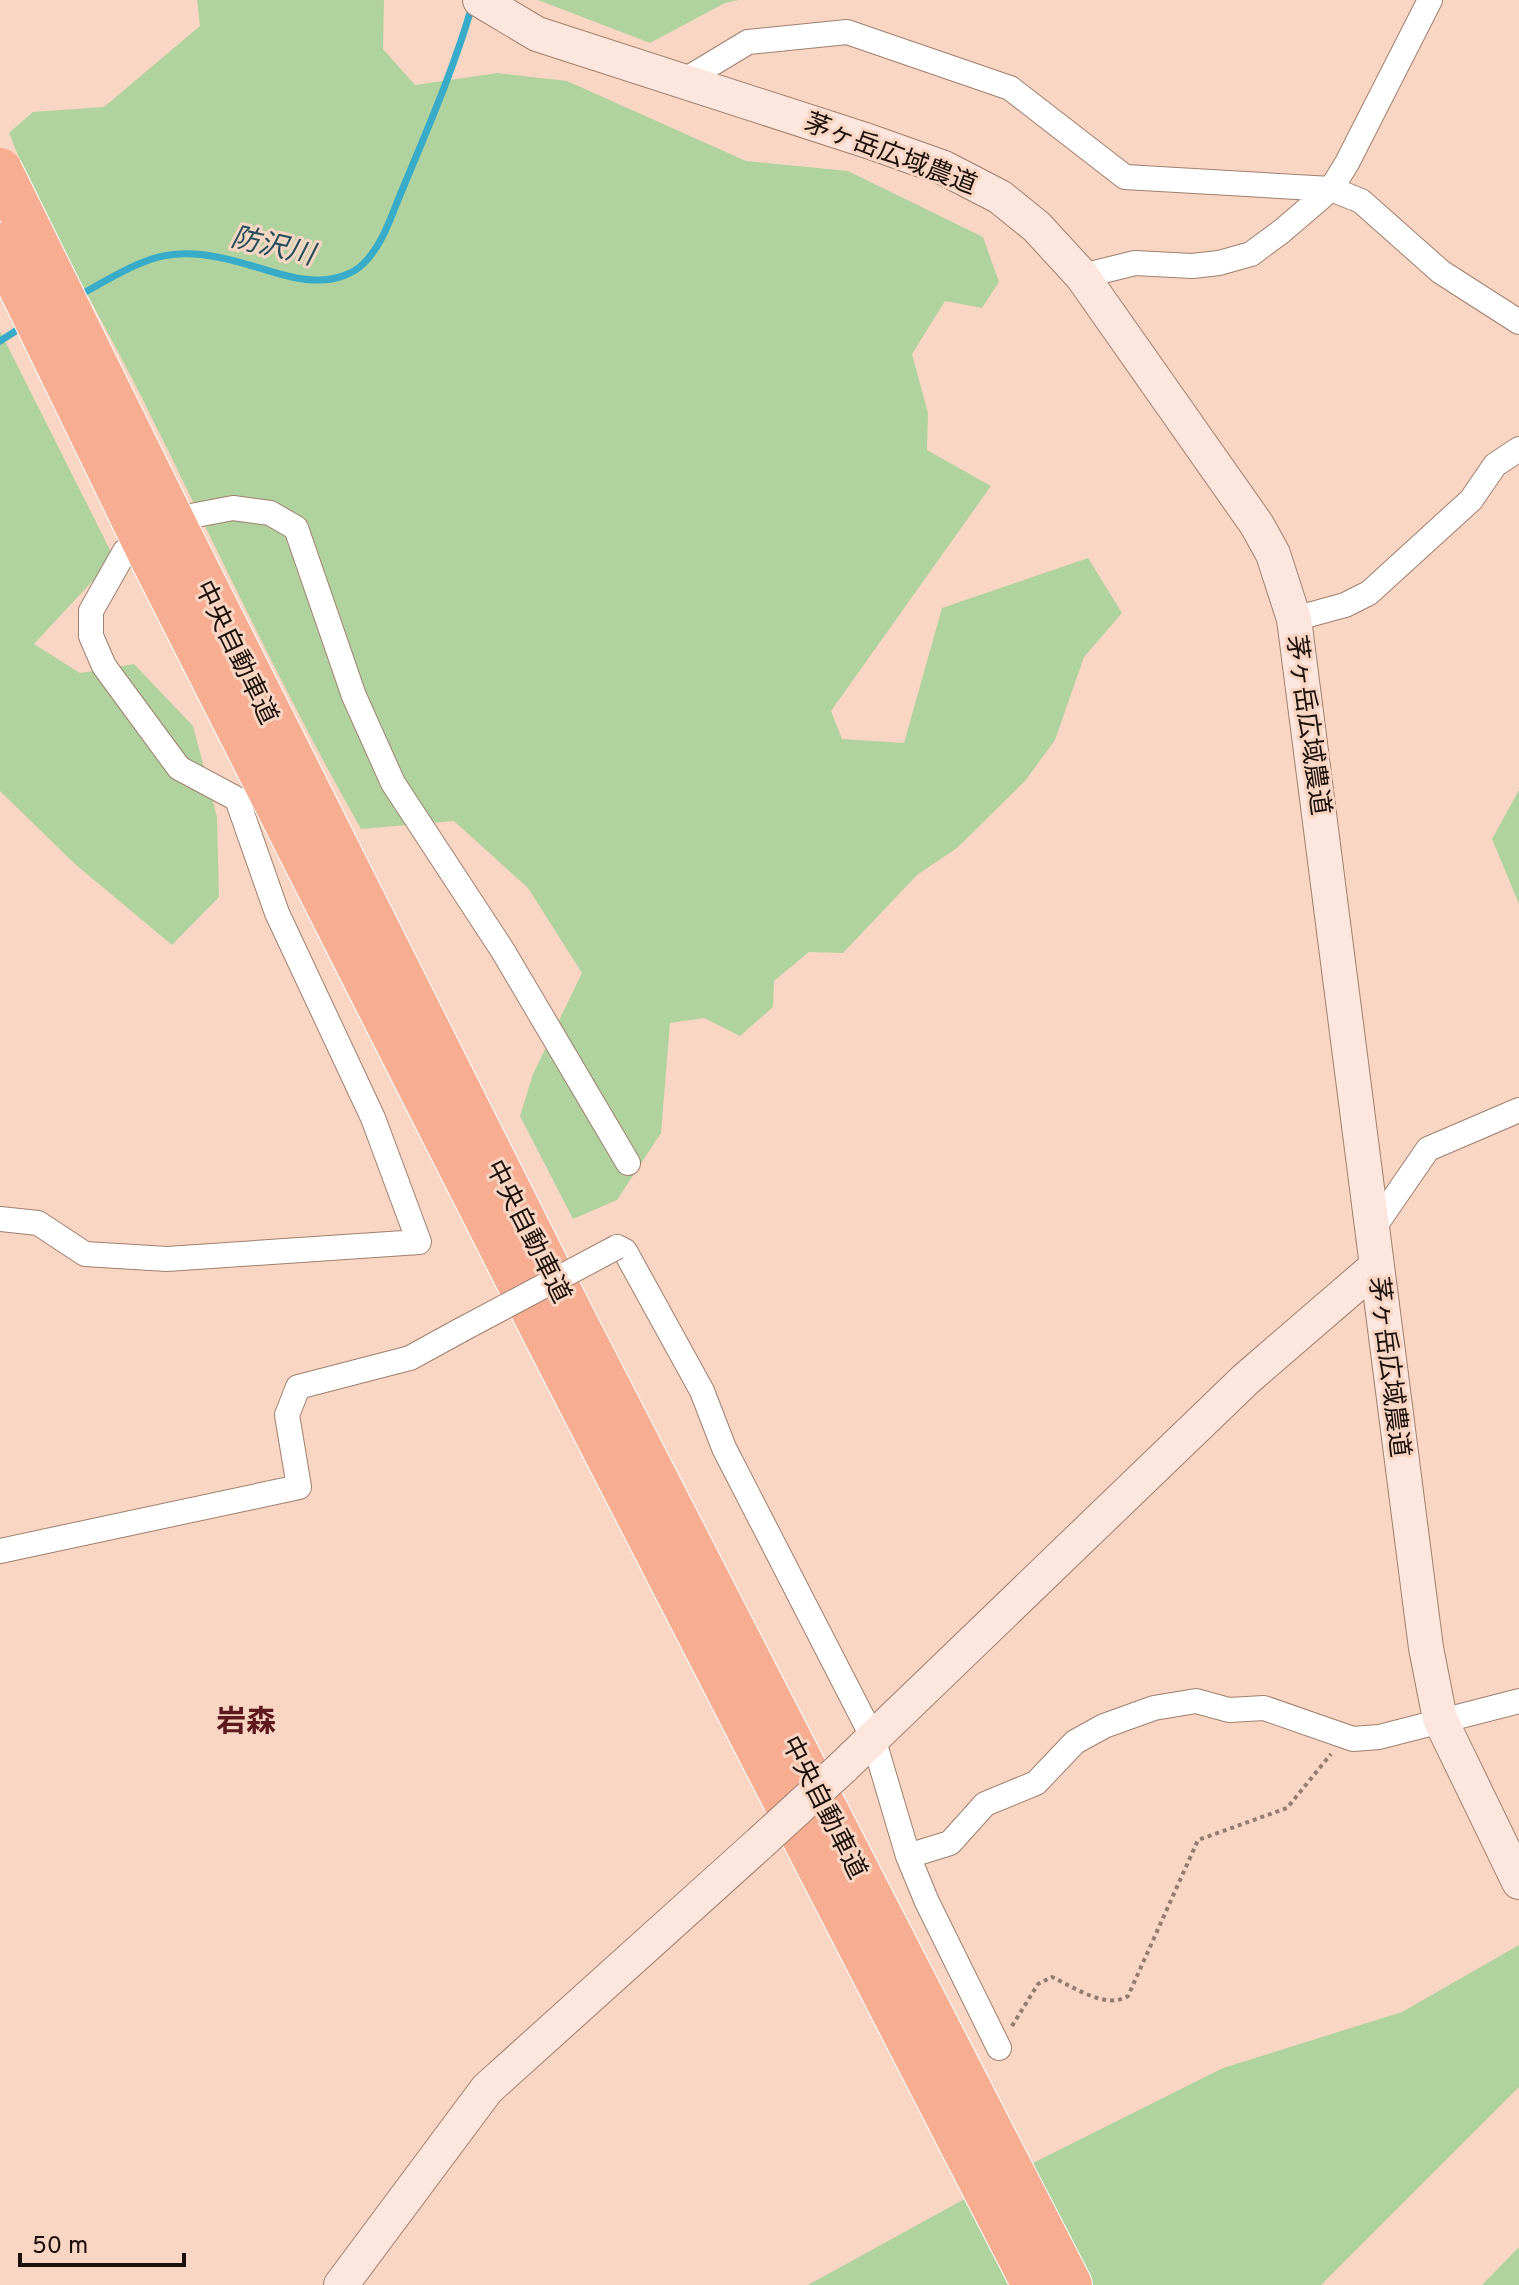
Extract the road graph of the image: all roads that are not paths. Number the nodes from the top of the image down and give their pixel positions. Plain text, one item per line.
1 (480, 0) edge
2 (1430, 0) edge
3 (685, 80) junction
4 (0, 170) edge
5 (1331, 189) junction
6 (0, 245) edge
7 (1082, 276) junction
8 (1519, 322) edge
9 (1519, 449) edge
10 (166, 546) junction
11 (1294, 619) junction
12 (1519, 1110) edge
13 (628, 1163) dead end
14 (0, 1219) edge
15 (1373, 1229) junction
16 (1377, 1266) junction
17 (0, 1551) edge
18 (1519, 1701) edge
19 (1440, 1719) junction
20 (873, 1738) junction
21 (908, 1856) junction
22 (1519, 1882) edge
23 (999, 2048) road end
24 (1057, 2282) edge
25 (341, 2285) edge

1 - 3 street, 茅ヶ岳広域農道
2 - 5 street
3 - 5 street
3 - 7 street, 茅ヶ岳広域農道
4 - 10 highway, 中央自動車道, bridge
5 - 7 street
5 - 8 street
6 - 10 highway, 中央自動車道, bridge
7 - 11 street, 茅ヶ岳広域農道
9 - 11 street
10 - 24 highway, 中央自動車道
11 - 15 street, 茅ヶ岳広域農道
12 - 15 street
13 - 14 street
15 - 16 street, 茅ヶ岳広域農道
16 - 19 street, 茅ヶ岳広域農道
16 - 20 street
17 - 20 street, bridge
18 - 19 street
19 - 21 street
19 - 22 street, 茅ヶ岳広域農道
20 - 21 street
20 - 25 street, bridge
21 - 23 street

